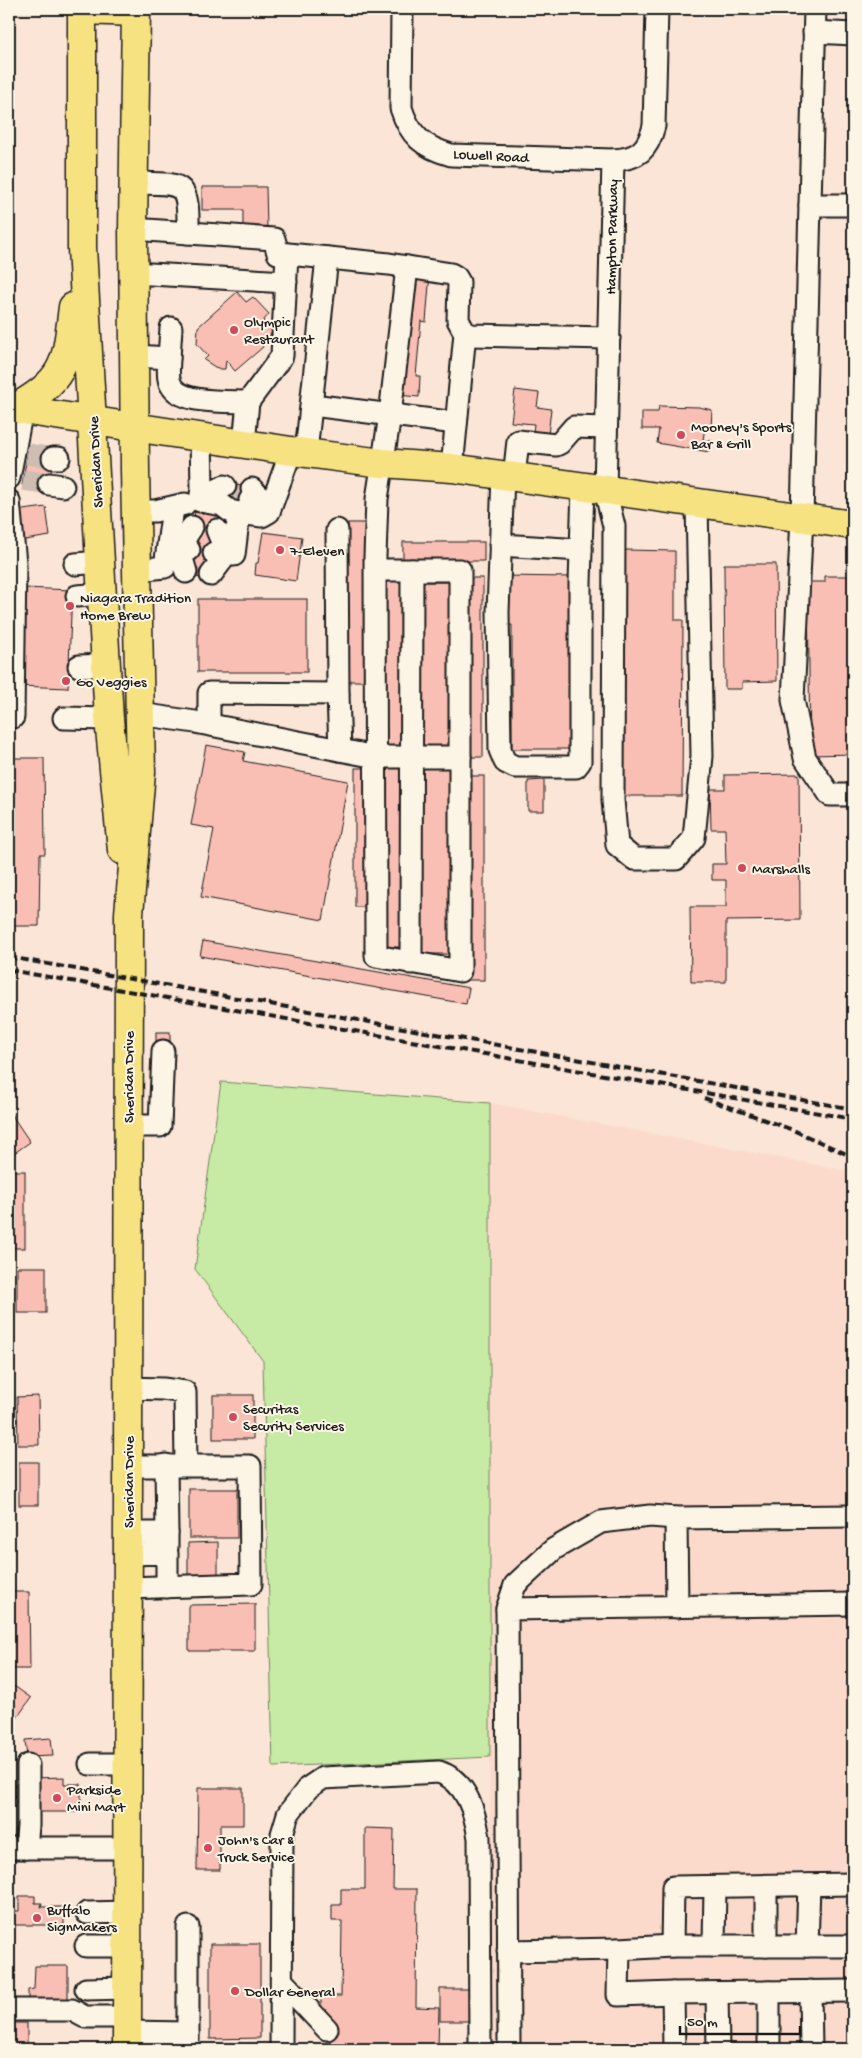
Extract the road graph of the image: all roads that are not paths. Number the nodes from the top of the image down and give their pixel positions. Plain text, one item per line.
1 (82, 9) edge
2 (402, 9) edge
3 (657, 9) edge
4 (815, 9) edge
5 (136, 10) edge
6 (853, 30) edge
7 (814, 32) junction
8 (853, 34) edge
9 (613, 160) junction
10 (133, 183) junction
11 (810, 205) junction
12 (853, 206) edge
13 (132, 230) junction
14 (188, 233) junction
15 (82, 248) junction
16 (287, 254) junction
17 (326, 258) junction
18 (407, 267) junction
19 (133, 273) junction
20 (286, 282) junction
21 (171, 328) dead end
22 (465, 333) junction
23 (609, 338) junction
24 (135, 356) junction
25 (169, 358) junction
26 (248, 402) junction
27 (312, 405) junction
28 (15, 409) edge
29 (390, 415) junction
30 (92, 420) junction
31 (456, 423) junction
32 (134, 426) junction
33 (606, 428) junction
34 (201, 437) junction
35 (244, 443) junction
36 (299, 451) junction
37 (382, 463) junction
38 (452, 468) junction
39 (16, 475) edge
40 (509, 476) junction
41 (594, 488) junction
42 (214, 492) junction
43 (255, 499) junction
44 (696, 503) junction
45 (173, 508) junction
46 (136, 511) junction
47 (802, 517) junction
48 (853, 525) edge
49 (192, 527) dead end
50 (217, 530) dead end
51 (337, 530) dead end
52 (500, 545) junction
53 (179, 548) junction
54 (581, 550) junction
55 (221, 554) junction
56 (137, 570) junction
57 (375, 570) junction
58 (412, 570) junction
59 (186, 572) dead end
60 (211, 575) dead end
61 (106, 665) junction
62 (79, 666) dead end
63 (338, 694) junction
64 (140, 714) junction
65 (13, 717) dead end
66 (64, 718) dead end
67 (109, 719) junction
68 (209, 724) junction
69 (340, 750) junction
70 (376, 757) junction
71 (412, 757) junction
72 (460, 757) junction
73 (853, 795) edge
74 (129, 914) junction
75 (412, 963) junction
76 (163, 1051) dead end
77 (128, 1126) junction
78 (128, 1388) junction
79 (176, 1465) junction
80 (128, 1466) junction
81 (853, 1516) edge
82 (676, 1518) junction
83 (167, 1543) junction
84 (128, 1544) junction
85 (167, 1587) junction
86 (128, 1588) junction
87 (853, 1604) edge
88 (677, 1607) junction
89 (507, 1609) junction
90 (90, 1764) dead end
91 (127, 1764) junction
92 (28, 1765) dead end
93 (17, 1848) edge
94 (128, 1848) junction
95 (853, 1884) edge
96 (809, 1885) junction
97 (766, 1886) junction
98 (715, 1887) junction
99 (127, 1912) junction
100 (87, 1913) dead end
101 (188, 1927) dead end
102 (86, 1946) dead end
103 (127, 1946) junction
104 (672, 1946) junction
105 (714, 1946) junction
106 (766, 1946) junction
107 (807, 1946) junction
108 (853, 1946) edge
109 (619, 1949) junction
110 (508, 1951) junction
111 (282, 1981) junction
112 (127, 1988) junction
113 (86, 1989) dead end
114 (853, 1991) edge
115 (769, 1992) junction
116 (810, 1992) junction
117 (673, 1993) junction
118 (717, 1993) junction
119 (9, 2010) edge
120 (327, 2029) dead end
121 (127, 2033) edge
122 (188, 2041) edge
123 (281, 2049) edge
124 (480, 2049) edge
125 (509, 2049) edge
126 (674, 2049) edge
127 (718, 2049) edge
128 (769, 2049) edge
129 (811, 2049) edge

1 - 5 main road
1 - 15 main road, Sheridan Drive
2 - 9 street, Lowell Road
3 - 9 street, Hampton Parkway
4 - 7 street
5 - 10 main road, Sheridan Drive
6 - 8 street
7 - 8 street
7 - 11 street
9 - 23 street, Hampton Parkway
10 - 13 main road, Sheridan Drive
10 - 14 street
11 - 12 street
11 - 47 street
13 - 14 street
13 - 19 main road, Sheridan Drive
14 - 16 street
15 - 28 main road
15 - 30 main road, Sheridan Drive
16 - 17 street
16 - 20 street
17 - 18 street
17 - 27 street
18 - 22 street
18 - 29 street
19 - 20 street
19 - 24 main road, Sheridan Drive
20 - 26 street
21 - 25 street
22 - 23 street
22 - 31 street
23 - 33 street, Hampton Parkway
24 - 25 street
24 - 32 main road, Sheridan Drive
25 - 26 street
26 - 35 street
27 - 29 street
27 - 36 street
28 - 30 main road
28 - 39 street
29 - 31 street
29 - 37 street
30 - 32 main road
30 - 61 main road, Sheridan Drive
31 - 38 street
32 - 34 main road
32 - 46 main road, Sheridan Drive
33 - 40 street
33 - 41 street, Hampton Parkway
34 - 35 main road
34 - 42 street
35 - 36 main road
36 - 37 main road
36 - 43 street
37 - 38 main road
37 - 57 street
38 - 40 main road
39 - 65 street
40 - 41 main road
40 - 52 street
41 - 44 main road
41 - 44 street
41 - 54 street
42 - 43 street
42 - 45 street
43 - 55 street
44 - 47 main road
45 - 46 street
45 - 53 street
46 - 56 main road, Sheridan Drive
47 - 48 main road
47 - 73 street
49 - 53 street
50 - 55 street
51 - 63 street
52 - 54 street
52 - 54 street
53 - 56 street
53 - 59 street
55 - 60 street
56 - 64 main road, Sheridan Drive
57 - 58 street
57 - 70 street
58 - 71 street
58 - 72 street
61 - 62 street
61 - 67 main road, Sheridan Drive
63 - 68 street
63 - 69 street
64 - 68 street
64 - 74 main road, Sheridan Drive
66 - 67 street
67 - 74 main road, Sheridan Drive
68 - 69 street
69 - 70 street
70 - 71 street
70 - 75 street
71 - 72 street
71 - 75 street
72 - 75 street
74 - 77 main road, Sheridan Drive
76 - 77 street
77 - 78 main road, Sheridan Drive
78 - 79 street
78 - 80 main road, Sheridan Drive
79 - 80 street
79 - 83 street
79 - 85 street
80 - 84 main road, Sheridan Drive
81 - 82 street
82 - 88 street
82 - 89 street
83 - 84 street
83 - 85 street
84 - 86 main road, Sheridan Drive
85 - 86 street
86 - 91 main road, Sheridan Drive
87 - 88 street
88 - 89 street
89 - 110 street
90 - 91 street
91 - 94 main road, Sheridan Drive
92 - 93 street
93 - 94 street
94 - 99 main road, Sheridan Drive
95 - 96 street
96 - 97 street
96 - 107 street
97 - 98 street
97 - 106 street
98 - 104 street
98 - 105 street
99 - 100 street
99 - 103 main road, Sheridan Drive
101 - 122 street
102 - 103 street
103 - 112 main road, Sheridan Drive
104 - 105 street
104 - 109 street
105 - 106 street
106 - 107 street
107 - 108 street
109 - 110 street
109 - 117 street
110 - 125 street
111 - 120 street
111 - 123 street
111 - 124 street
112 - 113 street
112 - 121 main road, Sheridan Drive
114 - 116 street
115 - 116 street
115 - 118 street
115 - 128 street
116 - 129 street
117 - 118 street
117 - 126 street
118 - 127 street
119 - 121 street
121 - 122 street

